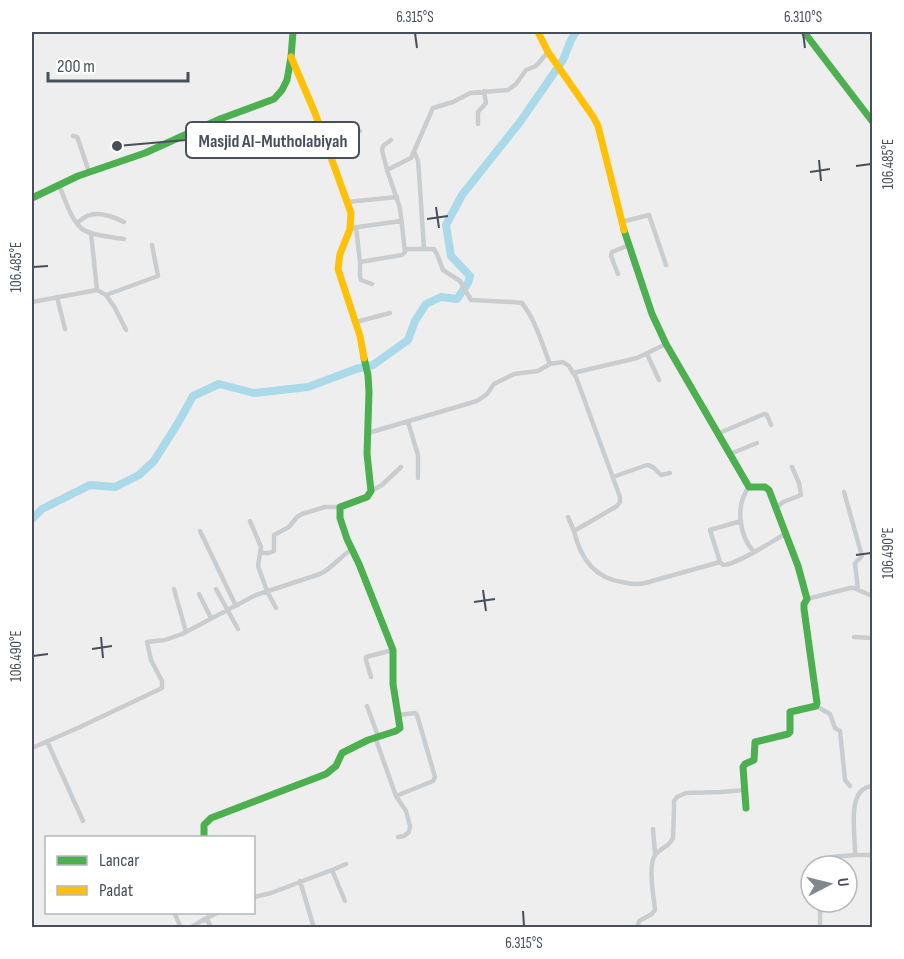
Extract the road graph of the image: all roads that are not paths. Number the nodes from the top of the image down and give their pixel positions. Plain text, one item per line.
1 (293, 32) edge
2 (538, 32) edge
3 (804, 32) edge
4 (548, 52) junction
5 (291, 57) junction
6 (483, 91) junction
7 (873, 121) edge
8 (478, 124) dead end
9 (360, 131) dead end
10 (73, 136) dead end
11 (391, 140) dead end
12 (327, 146) junction
13 (414, 152) junction
14 (387, 170) junction
15 (89, 172) junction
16 (59, 185) junction
17 (397, 197) junction
18 (32, 198) edge
19 (347, 202) junction
20 (401, 220) junction
21 (124, 222) dead end
22 (621, 222) junction
23 (77, 223) junction
24 (354, 228) junction
25 (91, 233) junction
26 (124, 239) dead end
27 (152, 245) dead end
28 (629, 245) junction
29 (405, 249) junction
30 (424, 249) junction
31 (360, 262) junction
32 (666, 265) dead end
33 (618, 274) dead end
34 (372, 284) dead end
35 (97, 290) junction
36 (106, 295) junction
37 (57, 297) junction
38 (32, 302) edge
39 (390, 313) dead end
40 (356, 322) junction
41 (65, 328) dead end
42 (126, 330) dead end
43 (666, 344) junction
44 (646, 354) junction
45 (550, 364) junction
46 (573, 373) junction
47 (659, 380) dead end
48 (408, 422) junction
49 (771, 425) dead end
50 (368, 433) junction
51 (717, 434) junction
52 (757, 443) dead end
53 (730, 454) junction
54 (401, 467) dead end
55 (792, 467) dead end
56 (670, 473) dead end
57 (613, 477) junction
58 (418, 478) dead end
59 (749, 487) junction
60 (371, 491) junction
61 (844, 492) dead end
62 (340, 507) junction
63 (776, 508) junction
64 (568, 517) dead end
65 (250, 521) dead end
66 (741, 521) junction
67 (200, 531) dead end
68 (574, 531) junction
69 (785, 534) junction
70 (352, 549) junction
71 (754, 552) junction
72 (261, 553) junction
73 (720, 562) junction
74 (174, 589) dead end
75 (216, 589) dead end
76 (858, 590) junction
77 (267, 591) junction
78 (199, 594) dead end
79 (873, 596) edge
80 (807, 599) junction
81 (236, 606) junction
82 (276, 608) dead end
83 (227, 610) junction
84 (211, 618) junction
85 (237, 629) dead end
86 (186, 632) junction
87 (854, 637) dead end
88 (873, 638) edge
89 (393, 650) junction
90 (371, 677) dead end
91 (367, 706) dead end
92 (816, 706) junction
93 (399, 715) junction
94 (377, 737) junction
95 (47, 741) junction
96 (32, 748) edge
97 (850, 786) dead end
98 (873, 786) edge
99 (745, 789) junction
100 (396, 796) junction
101 (746, 808) dead end
102 (83, 821) dead end
103 (653, 829) dead end
104 (204, 836) edge
105 (398, 837) dead end
106 (655, 854) junction
107 (855, 854) edge
108 (346, 864) dead end
109 (332, 870) junction
110 (300, 881) junction
111 (255, 897) edge
112 (345, 900) dead end
113 (215, 914) edge
114 (203, 920) junction
115 (190, 927) edge
116 (211, 927) edge
117 (314, 927) edge
118 (637, 927) edge

1 - 5 street
2 - 4 street
3 - 7 street
4 - 6 street
4 - 22 street
5 - 12 street
5 - 15 street
6 - 8 street
6 - 13 street
9 - 12 street
10 - 15 street
11 - 14 street
12 - 19 street
13 - 14 street
13 - 30 street
14 - 17 street
15 - 16 street
16 - 18 street
16 - 23 street
17 - 19 street
17 - 20 street
19 - 24 street
20 - 24 street
20 - 29 street
21 - 23 street
22 - 28 street
22 - 32 street
23 - 25 street
24 - 31 street
24 - 40 street
25 - 26 street
25 - 35 street
27 - 36 street
28 - 33 street
28 - 43 street
29 - 30 street
29 - 31 street
30 - 45 street
31 - 34 street
35 - 36 street
35 - 37 street
36 - 42 street
37 - 38 street
37 - 41 street
39 - 40 street
40 - 50 street
43 - 44 street
43 - 51 street
44 - 46 street
44 - 47 street
45 - 46 street
45 - 48 street
46 - 57 street
48 - 50 street
48 - 58 street
49 - 51 street
50 - 60 street
51 - 53 street
52 - 53 street
53 - 59 street
54 - 60 street
55 - 63 street
56 - 57 street
57 - 68 street
59 - 63 street
59 - 66 street
60 - 62 street
61 - 76 street
62 - 70 street
62 - 72 street
63 - 69 street
64 - 68 street
65 - 72 street
66 - 71 street
66 - 73 street
67 - 81 street
68 - 73 street
69 - 71 street
69 - 80 street
70 - 77 street
70 - 89 street
71 - 73 street
72 - 77 street
74 - 86 street
75 - 83 street
76 - 79 street
76 - 80 street
77 - 81 street
77 - 82 street
78 - 84 street
80 - 92 street
81 - 83 street
83 - 84 street
83 - 85 street
84 - 86 street
86 - 95 street
87 - 88 street
89 - 90 street
89 - 93 street
91 - 94 street
92 - 97 street
92 - 99 street
93 - 94 street
93 - 100 street
94 - 100 street
94 - 104 street
95 - 96 street
95 - 102 street
98 - 107 street
99 - 101 street
99 - 106 street
100 - 105 street
103 - 106 street
106 - 118 street
108 - 109 street
109 - 110 street
109 - 112 street
110 - 111 street
110 - 117 street
113 - 114 street
114 - 115 street
114 - 116 street

